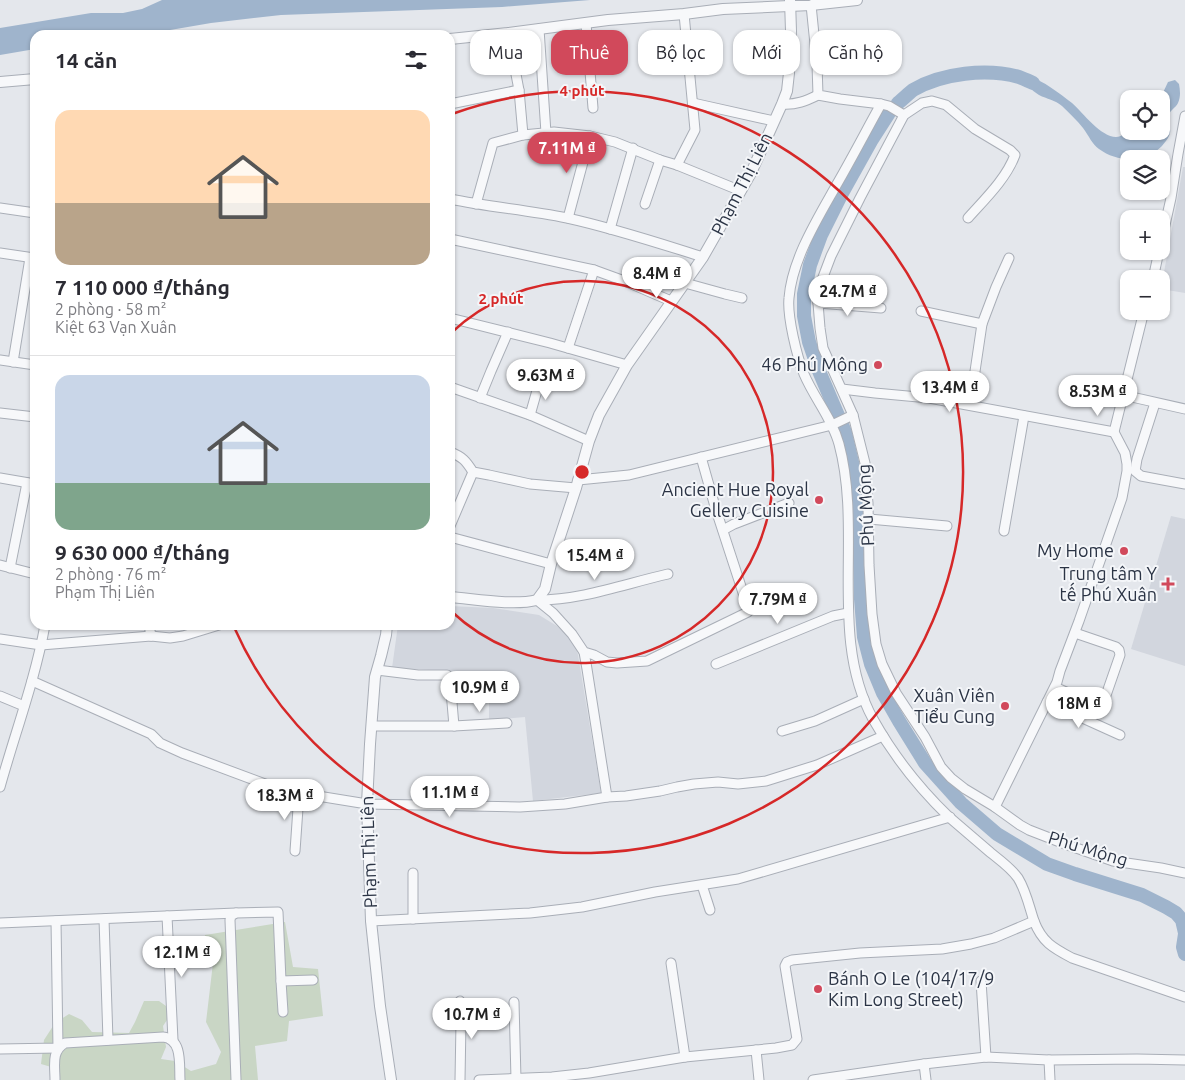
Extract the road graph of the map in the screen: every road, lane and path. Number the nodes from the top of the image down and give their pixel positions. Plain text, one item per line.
1 (857, 0) edge
2 (790, 3) edge
3 (811, 5) junction
4 (684, 14) junction
5 (586, 23) junction
6 (539, 29) junction
7 (531, 30) edge
8 (470, 37) edge
9 (455, 38) edge
10 (516, 75) edge
11 (30, 79) edge
12 (0, 82) edge
13 (519, 90) junction
14 (818, 95) junction
15 (455, 103) edge
16 (693, 103) junction
17 (782, 104) junction
18 (881, 104) junction
19 (593, 108) dead end
20 (904, 115) junction
21 (1185, 116) edge
22 (774, 120) junction
23 (546, 133) junction
24 (523, 135) junction
25 (590, 136) junction
26 (633, 148) junction
27 (660, 160) junction
28 (677, 165) junction
29 (741, 191) junction
30 (455, 200) edge
31 (476, 204) junction
32 (645, 204) dead end
33 (0, 208) edge
34 (1169, 210) edge
35 (30, 213) edge
36 (568, 218) junction
37 (968, 218) dead end
38 (610, 229) junction
39 (455, 241) edge
40 (0, 253) edge
41 (704, 257) junction
42 (30, 258) edge
43 (1009, 258) dead end
44 (594, 270) junction
45 (30, 274) edge
46 (685, 283) junction
47 (742, 298) dead end
48 (671, 301) junction
49 (818, 303) junction
50 (881, 308) dead end
51 (921, 311) dead end
52 (455, 319) edge
53 (1142, 320) edge
54 (982, 324) junction
55 (508, 332) junction
56 (568, 348) junction
57 (0, 360) edge
58 (13, 362) junction
59 (30, 364) edge
60 (627, 365) junction
61 (540, 380) dead end
62 (455, 389) edge
63 (842, 389) junction
64 (1123, 395) junction
65 (480, 398) junction
66 (1155, 403) junction
67 (970, 405) junction
68 (1185, 409) edge
69 (0, 413) edge
70 (530, 415) junction
71 (30, 416) edge
72 (1024, 416) junction
73 (850, 417) junction
74 (834, 424) junction
75 (1114, 432) junction
76 (589, 441) junction
77 (455, 454) edge
78 (701, 457) junction
79 (473, 472) junction
80 (0, 478) edge
81 (30, 483) edge
82 (577, 484) junction
83 (1185, 484) edge
84 (30, 487) edge
85 (789, 503) dead end
86 (455, 514) edge
87 (869, 519) junction
88 (947, 526) dead end
89 (722, 530) junction
90 (1004, 531) dead end
91 (455, 538) edge
92 (551, 564) junction
93 (0, 565) edge
94 (10, 568) junction
95 (30, 573) edge
96 (668, 574) dead end
97 (455, 597) edge
98 (537, 600) junction
99 (848, 614) junction
100 (44, 630) edge
101 (150, 630) edge
102 (202, 630) edge
103 (385, 630) edge
104 (1074, 633) junction
105 (151, 636) junction
106 (0, 639) edge
107 (41, 645) junction
108 (584, 652) junction
109 (716, 664) dead end
110 (378, 670) junction
111 (447, 675) dead end
112 (32, 681) junction
113 (1054, 687) junction
114 (451, 691) dead end
115 (0, 696) edge
116 (864, 700) junction
117 (1047, 702) junction
118 (24, 706) junction
119 (507, 723) dead end
120 (372, 726) junction
121 (454, 726) junction
122 (782, 732) dead end
123 (1120, 735) dead end
124 (883, 736) junction
125 (4, 758) edge
126 (0, 787) edge
127 (299, 794) junction
128 (607, 797) junction
129 (367, 804) junction
130 (995, 807) junction
131 (950, 817) junction
132 (295, 851) dead end
133 (413, 873) dead end
134 (1185, 873) edge
135 (702, 884) junction
136 (710, 910) dead end
137 (236, 913) junction
138 (167, 916) junction
139 (413, 918) junction
140 (104, 919) junction
141 (56, 921) junction
142 (371, 921) junction
143 (1034, 921) junction
144 (0, 923) edge
145 (671, 963) dead end
146 (312, 980) dead end
147 (281, 981) junction
148 (981, 981) dead end
149 (1185, 997) edge
150 (460, 1001) dead end
151 (514, 1002) dead end
152 (283, 1012) dead end
153 (108, 1040) junction
154 (173, 1040) junction
155 (0, 1048) edge
156 (58, 1048) junction
157 (756, 1050) junction
158 (685, 1057) junction
159 (986, 1057) junction
160 (1049, 1060) junction
161 (1185, 1060) edge
162 (924, 1064) junction
163 (516, 1079) edge
164 (552, 1079) edge
165 (55, 1080) edge
166 (180, 1080) edge
167 (236, 1080) edge
168 (391, 1080) edge
169 (460, 1080) edge
170 (479, 1080) edge
171 (759, 1080) edge
172 (813, 1080) edge
173 (926, 1080) edge
174 (1050, 1080) edge

1 - 3 street
2 - 3 street
2 - 4 street
2 - 17 street, Phạm Thị Liên
3 - 14 street
4 - 5 street
4 - 16 street
5 - 6 street
5 - 19 street
6 - 7 street
6 - 23 street
8 - 9 street
10 - 13 street
11 - 12 street
13 - 15 street
13 - 24 street
14 - 17 street
14 - 18 street
16 - 22 street
16 - 28 street
17 - 22 street, Phạm Thị Liên
18 - 20 street
18 - 74 street
20 - 37 street
20 - 49 street, Phú Mộng
21 - 34 street
22 - 29 street, Phạm Thị Liên
23 - 24 street
23 - 25 street
24 - 31 street
25 - 26 street
25 - 36 street
26 - 27 street
26 - 38 street
27 - 28 street
27 - 32 street
28 - 29 street
29 - 41 street, Phạm Thị Liên
30 - 31 street
31 - 36 street
33 - 35 street
36 - 38 street
38 - 41 street
39 - 44 street
40 - 42 street
41 - 46 street, Phạm Thị Liên
43 - 54 street
44 - 48 street
44 - 56 street
45 - 58 street
46 - 47 street
46 - 48 street, Phạm Thị Liên
48 - 60 street, Phạm Thị Liên
49 - 50 street
49 - 63 street, Phú Mộng
51 - 54 street
52 - 55 street
53 - 64 street
54 - 67 street
55 - 56 street
55 - 65 street
56 - 60 street
57 - 58 street
58 - 59 street
60 - 76 street, Phạm Thị Liên
61 - 70 street
62 - 65 street
63 - 67 street
63 - 73 street, Phú Mộng
64 - 66 street
64 - 75 street
65 - 70 street
66 - 68 street
66 - 83 street
67 - 72 street
69 - 71 street
70 - 76 street
72 - 75 street
72 - 90 street
73 - 74 street
73 - 87 street, Phú Mộng
74 - 78 street
74 - 99 street
75 - 104 street
76 - 82 street, Phạm Thị Liên
77 - 79 street
78 - 82 street
78 - 89 street
79 - 82 street
79 - 86 street
80 - 81 street
82 - 92 street, Phạm Thị Liên
84 - 94 street
85 - 89 street
87 - 88 street
87 - 130 street, Phú Mộng
89 - 108 street
91 - 92 street
92 - 98 street, Phạm Thị Liên
93 - 94 street
94 - 95 street
96 - 98 street
97 - 98 street
98 - 108 street
99 - 109 street
99 - 116 street
100 - 107 street
101 - 105 street
102 - 105 street
103 - 110 street, Phạm Thị Liên
104 - 113 street
104 - 113 street
105 - 107 street
106 - 107 street
107 - 112 street
108 - 128 street
110 - 111 street
110 - 120 street, Phạm Thị Liên
112 - 118 street
112 - 127 street
113 - 117 street
114 - 121 street
115 - 118 street
116 - 122 street
116 - 124 street
117 - 123 street
117 - 130 street
118 - 125 street
119 - 121 street
120 - 121 street
120 - 129 street, Phạm Thị Liên
124 - 128 street
124 - 131 street
125 - 126 street
127 - 129 street
127 - 132 street
128 - 129 street
129 - 142 street, Phạm Thị Liên
130 - 134 street, Phú Mộng
131 - 135 street
131 - 143 street
133 - 139 street
135 - 136 street
135 - 139 street
137 - 138 street
137 - 147 street
137 - 167 street
138 - 140 street
138 - 154 street
139 - 142 street
140 - 141 street
140 - 153 street
141 - 144 street
141 - 156 street
142 - 168 street, Phạm Thị Liên
143 - 149 street
143 - 157 street
145 - 158 street
146 - 147 street
147 - 152 street
148 - 159 street
150 - 169 street
151 - 163 street
153 - 154 street
153 - 156 street
154 - 166 street
155 - 156 street
156 - 165 street
157 - 158 street
157 - 171 street
158 - 164 street
159 - 160 street
159 - 162 street
160 - 161 street
160 - 174 street
162 - 172 street
162 - 173 street
163 - 164 street
163 - 170 street

